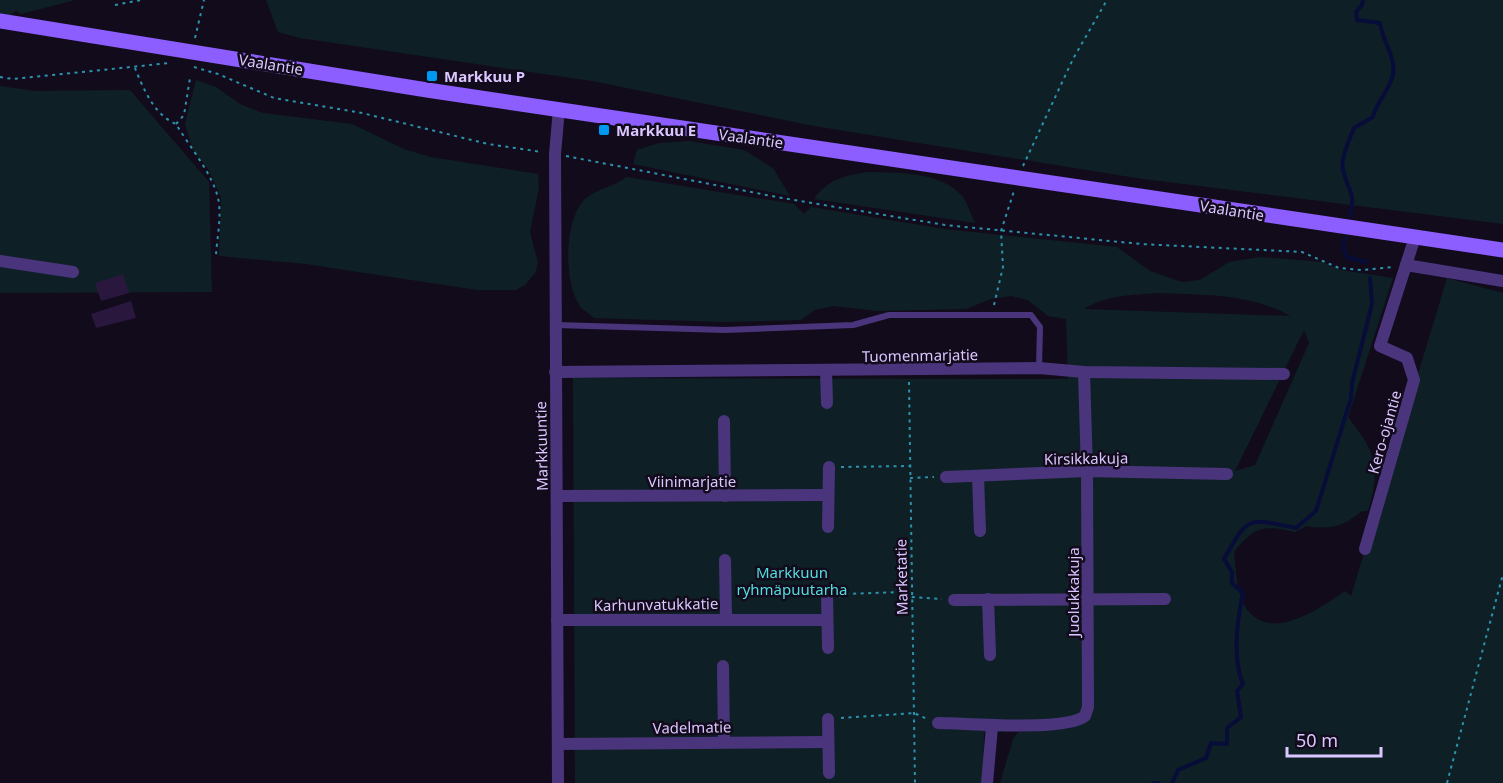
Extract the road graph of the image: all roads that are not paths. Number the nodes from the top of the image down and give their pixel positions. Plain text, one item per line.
1 (0, 21) edge
2 (559, 109) junction
3 (1414, 237) junction
4 (1503, 250) edge
5 (0, 261) edge
6 (1406, 265) junction
7 (73, 272) dead end
8 (1503, 281) edge
9 (555, 325) junction
10 (1039, 368) junction
11 (555, 372) junction
12 (826, 372) junction
13 (1084, 372) junction
14 (1284, 374) dead end
15 (827, 403) dead end
16 (724, 421) dead end
17 (830, 467) road end
18 (1087, 471) junction
19 (1227, 474) dead end
20 (978, 476) junction
21 (946, 477) road end
22 (827, 495) junction
23 (557, 496) junction
24 (724, 496) junction
25 (828, 526) dead end
26 (980, 531) dead end
27 (1365, 549) dead end
28 (725, 560) dead end
29 (1088, 597) junction
30 (988, 599) junction
31 (1165, 599) dead end
32 (827, 600) road end
33 (954, 600) road end
34 (726, 618) junction
35 (557, 620) junction
36 (827, 620) junction
37 (828, 648) dead end
38 (990, 655) dead end
39 (723, 666) dead end
40 (828, 719) road end
41 (938, 723) dead end
42 (992, 727) junction
43 (724, 741) junction
44 (827, 742) junction
45 (558, 744) junction
46 (829, 773) dead end
47 (558, 783) edge
48 (987, 783) edge

1 - 2 street, Vaalantie
2 - 3 street, Vaalantie
2 - 9 street, Markkuuntie
3 - 4 street, Vaalantie
3 - 6 street, Kero-ojantie
5 - 7 street
6 - 8 street
6 - 27 street, Kero-ojantie
9 - 10 lane
9 - 11 street, Markkuuntie
10 - 12 street, Tuomenmarjatie
10 - 13 street, Tuomenmarjatie
11 - 12 street, Tuomenmarjatie
11 - 23 street, Markkuuntie
12 - 15 street
13 - 14 street, Tuomenmarjatie
13 - 18 street, Juolukkakuja
16 - 24 street
17 - 22 street
18 - 19 street, Kirsikkakuja
18 - 20 street, Kirsikkakuja
18 - 29 street, Juolukkakuja
20 - 21 street, Kirsikkakuja
20 - 26 street
22 - 24 street, Viinimarjatie
22 - 25 street
23 - 24 street, Viinimarjatie
23 - 35 street, Markkuuntie
28 - 34 street
29 - 30 street
29 - 31 street
29 - 42 street, Juolukkakuja
30 - 33 street
30 - 38 street
32 - 36 street
34 - 35 street, Karhunvatukkatie
34 - 36 street, Karhunvatukkatie
35 - 45 street, Markkuuntie
36 - 37 street
39 - 43 street
40 - 44 street
41 - 42 street, Juolukkakuja
42 - 48 street
43 - 44 street, Vadelmatie
43 - 45 street, Vadelmatie
44 - 46 street
45 - 47 street, Markkuuntie

